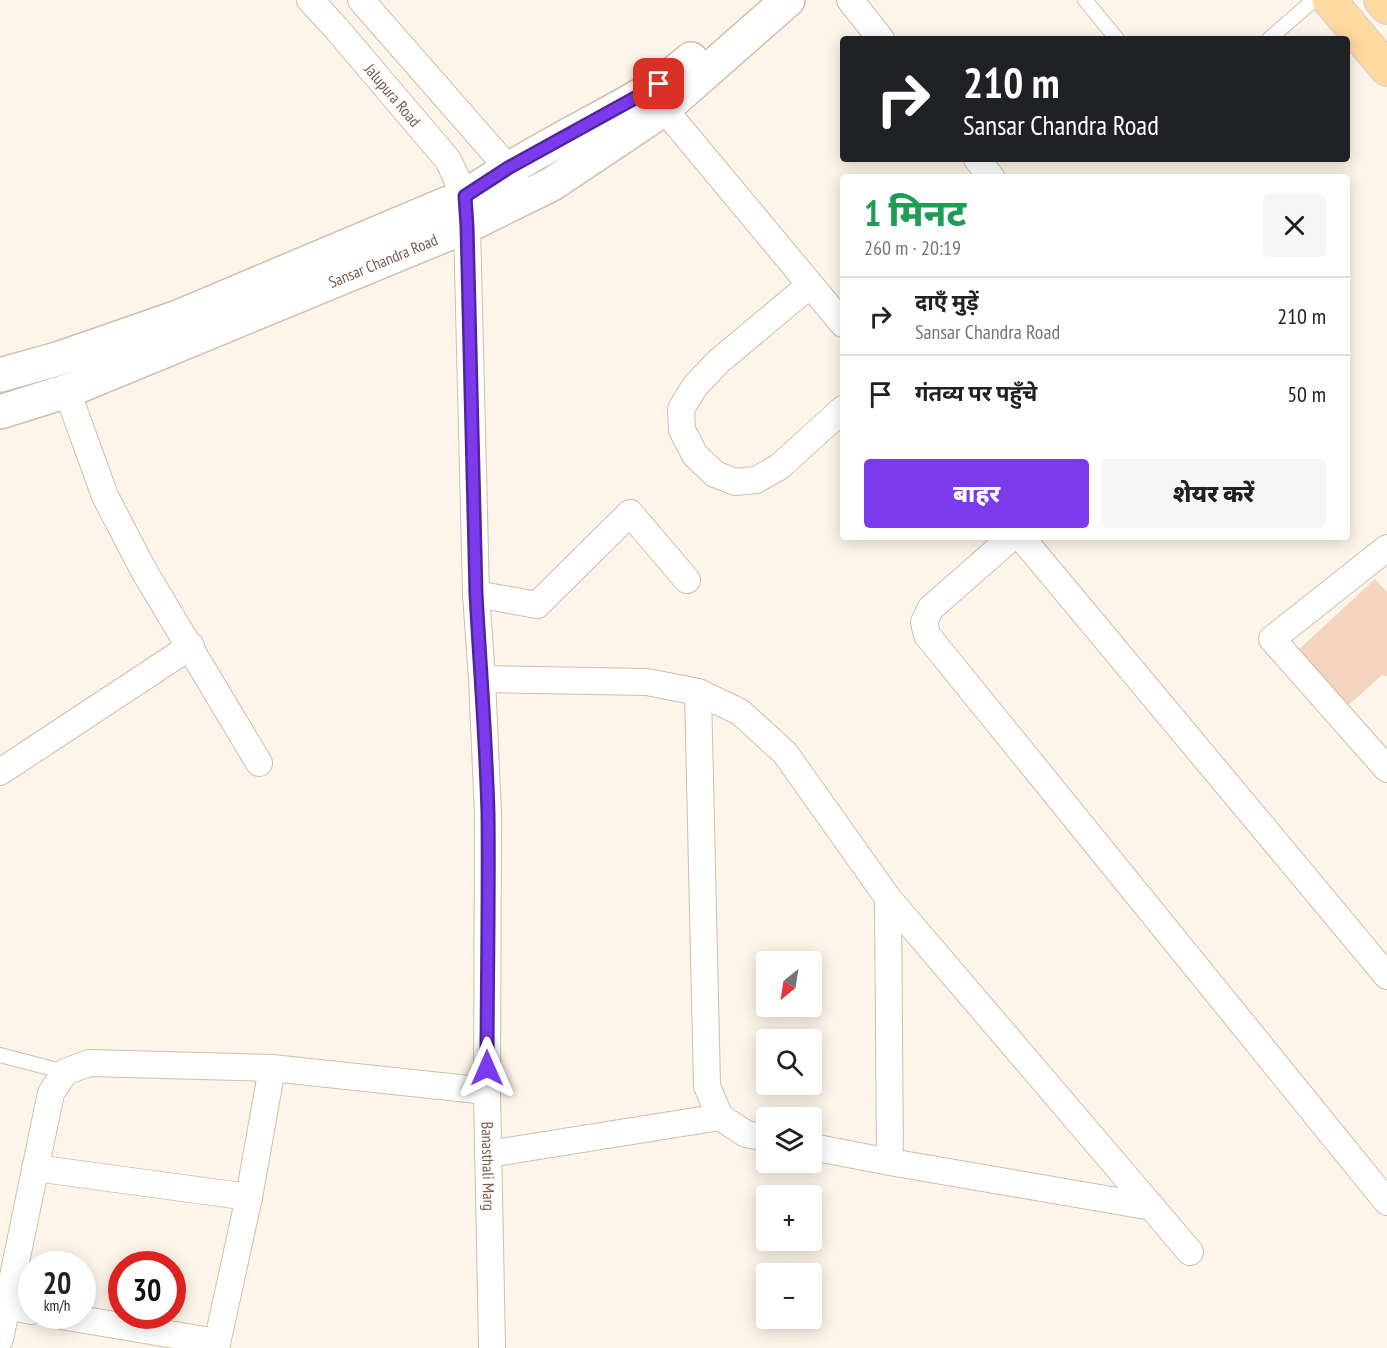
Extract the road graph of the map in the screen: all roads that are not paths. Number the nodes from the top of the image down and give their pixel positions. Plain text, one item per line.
1 (310, 0) edge
2 (361, 0) edge
3 (758, 0) edge
4 (788, 0) edge
5 (850, 0) edge
6 (1085, 0) edge
7 (1314, 0) edge
8 (1329, 0) edge
9 (1381, 0) edge
10 (1387, 7) edge
11 (879, 36) edge
12 (1115, 36) edge
13 (1272, 36) edge
14 (1387, 69) edge
15 (664, 110) junction
16 (979, 162) edge
17 (508, 168) junction
18 (989, 174) edge
19 (525, 197) junction
20 (466, 211) junction
21 (810, 285) junction
22 (840, 320) edge
23 (0, 375) edge
24 (67, 391) junction
25 (0, 412) edge
26 (840, 412) edge
27 (1009, 540) edge
28 (1024, 540) edge
29 (1387, 548) edge
30 (687, 579) dead end
31 (476, 594) junction
32 (191, 646) junction
33 (482, 679) junction
34 (698, 692) junction
35 (260, 763) dead end
36 (1387, 769) edge
37 (0, 772) edge
38 (888, 898) junction
39 (1387, 976) edge
40 (0, 1055) edge
41 (272, 1068) junction
42 (65, 1072) junction
43 (487, 1091) junction
44 (720, 1117) junction
45 (756, 1136) edge
46 (822, 1149) edge
47 (488, 1154) junction
48 (890, 1162) junction
49 (34, 1168) junction
50 (249, 1197) junction
51 (1387, 1202) edge
52 (1152, 1207) junction
53 (1190, 1252) dead end
54 (6, 1306) junction
55 (18, 1308) edge
56 (96, 1323) edge
57 (0, 1340) edge
58 (216, 1345) edge
59 (492, 1348) edge

1 - 20 street, Jalupura Road
2 - 17 street
3 - 17 street, Sansar Chandra Road
4 - 15 street, Sansar Chandra Road
5 - 11 street
6 - 12 lane
7 - 13 lane
8 - 14 main road
9 - 10 main road
15 - 19 street, Sansar Chandra Road
15 - 21 street
16 - 18 street
17 - 19 street
17 - 20 street, Sansar Chandra Road
19 - 20 street, Sansar Chandra Road
20 - 23 street, Sansar Chandra Road
20 - 24 street, Sansar Chandra Road
20 - 31 street, Banasthali Marg
21 - 22 street
21 - 26 street
24 - 25 street, Sansar Chandra Road
24 - 32 street
27 - 51 street
28 - 39 street
29 - 36 street
30 - 31 street
31 - 33 street, Banasthali Marg
32 - 35 street
32 - 37 street
33 - 34 street
33 - 43 street, Banasthali Marg
34 - 38 street
34 - 44 street
38 - 48 street
38 - 52 street
40 - 42 lane
41 - 42 street
41 - 43 street
41 - 50 street
42 - 49 street
43 - 47 street, Banasthali Marg
44 - 45 street
44 - 47 street
46 - 48 street
47 - 59 street, Banasthali Marg
48 - 52 street
49 - 50 street
49 - 54 street
50 - 58 street
52 - 53 street
54 - 55 street
54 - 57 street
56 - 58 street

